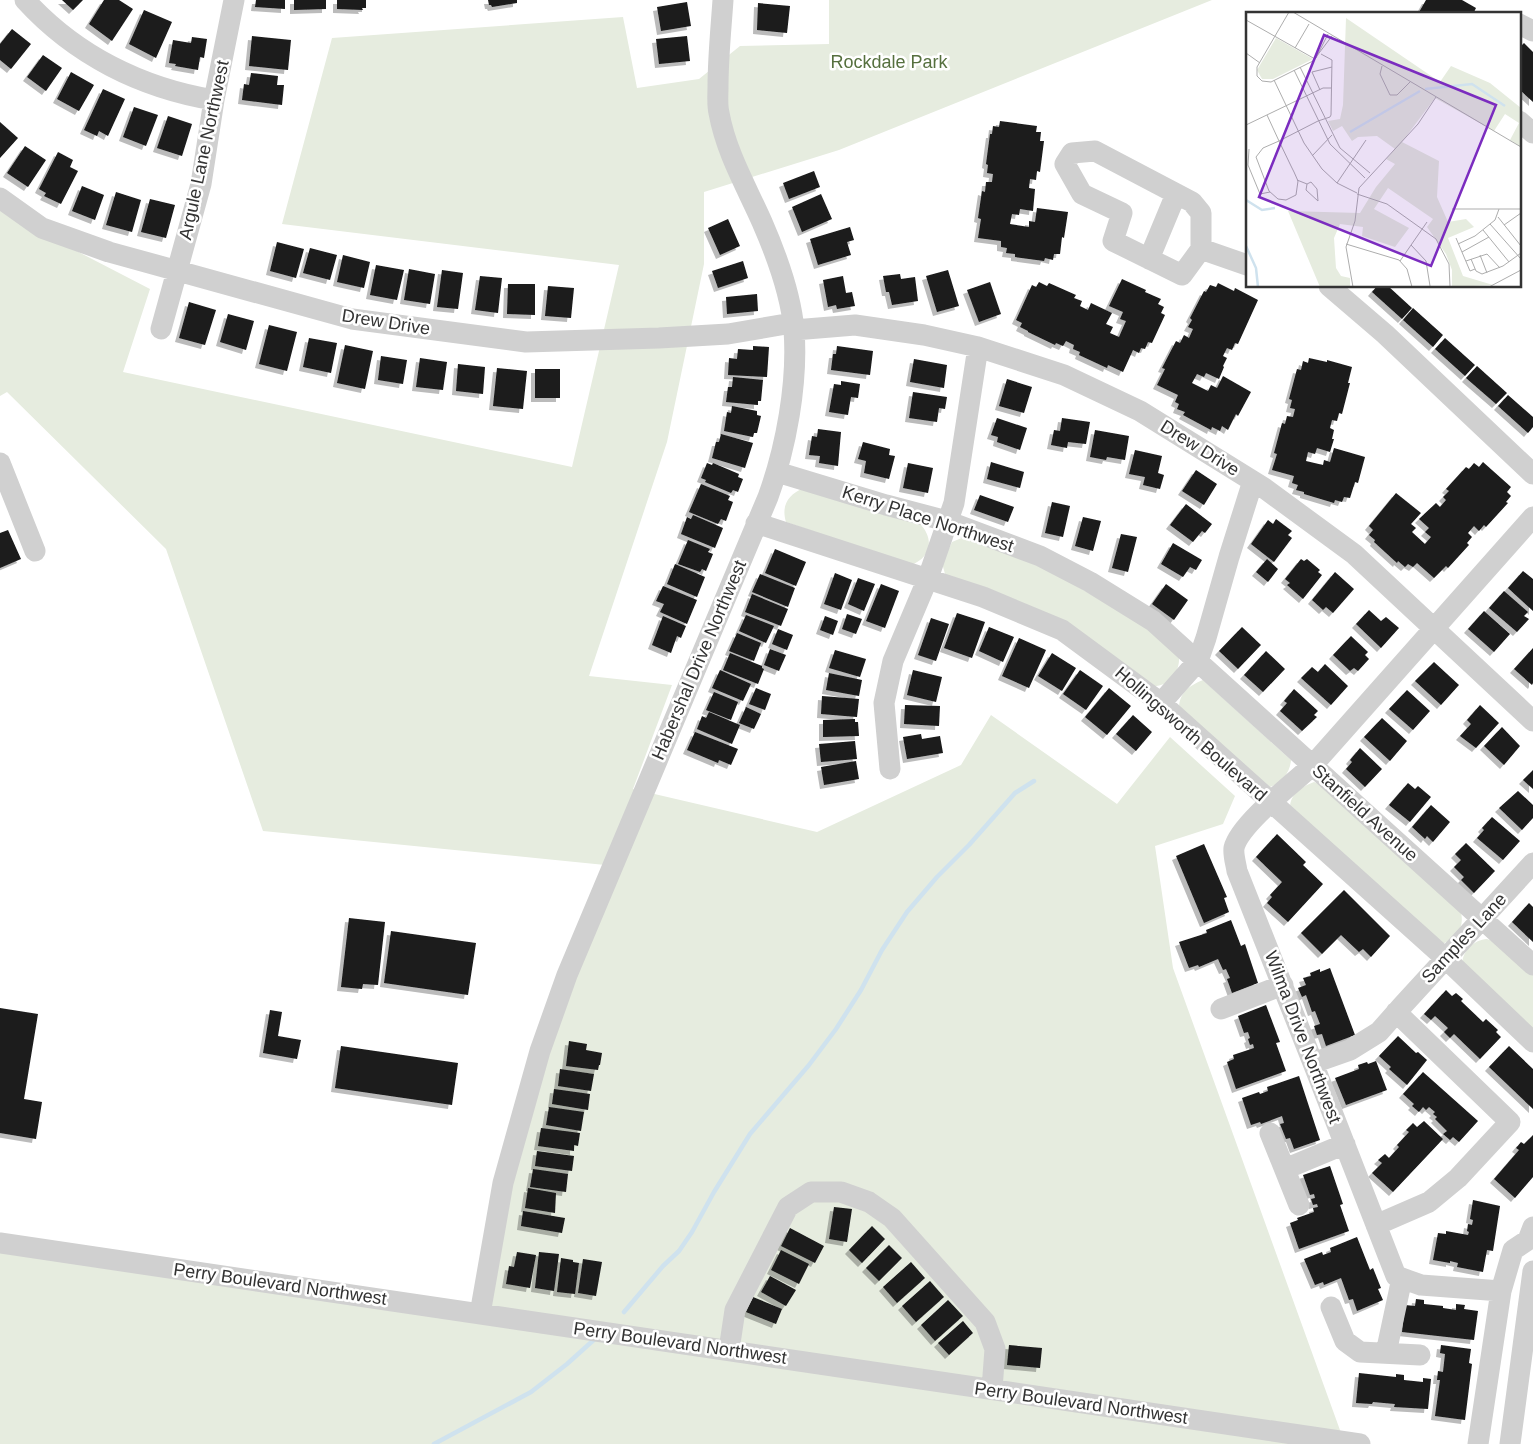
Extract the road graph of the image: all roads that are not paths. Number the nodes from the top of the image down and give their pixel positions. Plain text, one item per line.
1 (25, 0) edge
2 (234, 0) edge
3 (723, 0) edge
4 (1520, 24) edge
5 (1533, 31) edge
6 (214, 100) junction
7 (1520, 122) edge
8 (1533, 133) edge
9 (1176, 194) junction
10 (0, 198) edge
11 (1201, 249) junction
12 (1149, 259) junction
13 (1246, 265) edge
14 (178, 272) junction
15 (1331, 288) edge
16 (793, 327) junction
17 (161, 329) dead end
18 (978, 347) junction
19 (0, 463) edge
20 (777, 472) junction
21 (1533, 474) edge
22 (1253, 481) junction
23 (8, 508) edge
24 (1533, 516) edge
25 (947, 521) junction
26 (756, 523) junction
27 (35, 551) dead end
28 (928, 578) junction
29 (1434, 629) junction
30 (1198, 661) junction
31 (1161, 703) junction
32 (1533, 721) edge
33 (1312, 766) junction
34 (890, 769) dead end
35 (1271, 802) junction
36 (1533, 864) edge
37 (1482, 918) junction
38 (1444, 958) junction
39 (1533, 965) edge
40 (1283, 985) junction
41 (1221, 1009) dead end
42 (1396, 1012) junction
43 (1533, 1042) edge
44 (1313, 1063) junction
45 (1270, 1134) dead end
46 (1345, 1144) junction
47 (1285, 1169) junction
48 (1299, 1205) dead end
49 (1376, 1225) junction
50 (1532, 1236) edge
51 (0, 1242) edge
52 (1533, 1272) edge
53 (1402, 1278) junction
54 (1500, 1291) junction
55 (1331, 1307) dead end
56 (480, 1314) junction
57 (729, 1350) junction
58 (1386, 1353) junction
59 (1420, 1355) dead end
60 (992, 1389) junction
61 (1360, 1444) edge
62 (1478, 1444) edge
63 (1510, 1444) edge

1 - 6 street
2 - 6 street, Argule Lane Northwest
3 - 16 street, Habershal Drive Northwest
4 - 5 street
6 - 14 street, Argule Lane Northwest
7 - 8 street
9 - 11 street
9 - 12 street
9 - 12 street
10 - 14 street, Drew Drive
11 - 12 street
11 - 13 street
14 - 16 street, Drew Drive
14 - 17 street, Argule Lane Northwest
15 - 21 street
16 - 18 street, Drew Drive
16 - 20 street, Habershal Drive Northwest
18 - 22 street, Drew Drive
18 - 25 street
19 - 23 street
20 - 25 street, Kerry Place Northwest
20 - 26 street, Habershal Drive Northwest
22 - 29 street, Drew Drive
22 - 30 street
23 - 27 street
24 - 29 street, Wilma Drive Northwest
25 - 28 street
25 - 30 street, Kerry Place Northwest
26 - 28 street, Hollingsworth Boulevard
26 - 56 street, Habershal Drive Northwest
28 - 31 street, Hollingsworth Boulevard
28 - 34 street
29 - 32 street, Drew Drive
29 - 33 street, Wilma Drive Northwest
30 - 31 street
30 - 33 street, Stanfield Avenue
31 - 35 street, Hollingsworth Boulevard
33 - 35 street, Wilma Drive Northwest
33 - 37 street, Stanfield Avenue
35 - 38 street, Hollingsworth Boulevard
35 - 40 street, Wilma Drive Northwest
36 - 37 street, Samples Lane
37 - 38 street, Samples Lane
37 - 39 street, Stanfield Avenue
38 - 42 street, Samples Lane
38 - 43 street, Hollingsworth Boulevard
40 - 41 street
40 - 44 street, Wilma Drive Northwest
42 - 44 street, Samples Lane
42 - 49 street
44 - 46 street, Wilma Drive Northwest
45 - 47 street
46 - 47 street
46 - 49 street, Wilma Drive Northwest
47 - 48 street
49 - 53 street, Wilma Drive Northwest
50 - 54 street
51 - 56 street, Perry Boulevard Northwest
52 - 63 street
53 - 54 street
53 - 58 street
54 - 62 street
55 - 58 street
56 - 57 street, Perry Boulevard Northwest
57 - 60 street, Perry Boulevard Northwest
57 - 60 street
58 - 59 street
60 - 61 street, Perry Boulevard Northwest

